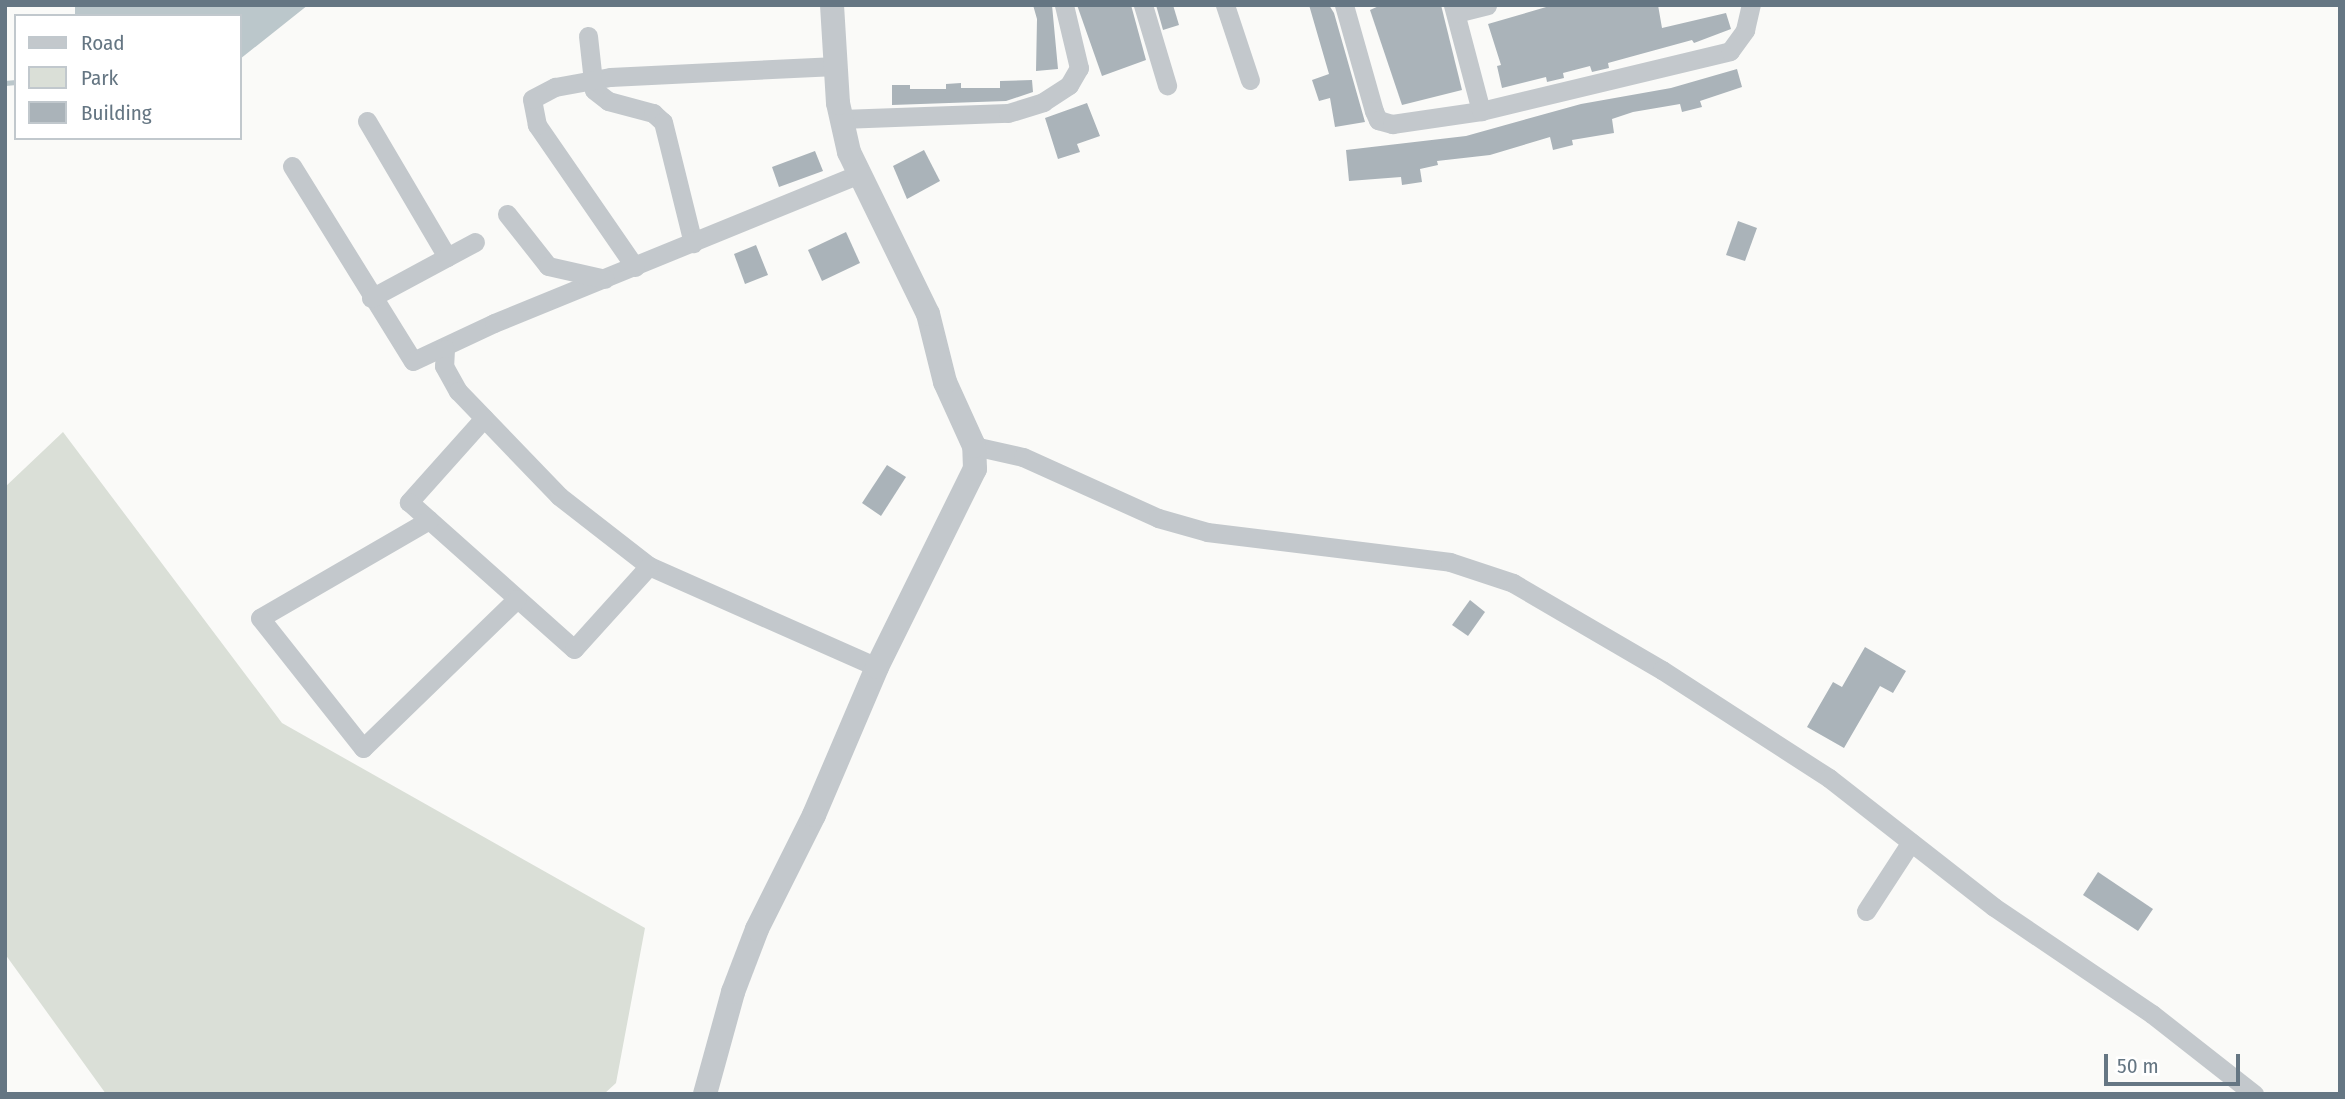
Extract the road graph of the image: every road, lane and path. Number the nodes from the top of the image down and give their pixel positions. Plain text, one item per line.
1 (832, 5) edge
2 (1064, 5) edge
3 (1143, 5) edge
4 (1225, 5) edge
5 (1344, 5) edge
6 (1488, 5) edge
7 (1751, 5) edge
8 (1455, 9) edge
9 (588, 36) dead end
10 (836, 66) junction
11 (1250, 80) dead end
12 (591, 81) junction
13 (1167, 85) dead end
14 (1480, 111) junction
15 (841, 119) junction
16 (367, 121) dead end
17 (292, 166) dead end
18 (857, 175) junction
19 (507, 214) dead end
20 (474, 242) dead end
21 (693, 243) junction
22 (447, 257) junction
23 (635, 267) junction
24 (606, 279) junction
25 (371, 298) junction
26 (445, 349) junction
27 (484, 418) junction
28 (974, 446) junction
29 (429, 520) junction
30 (649, 566) junction
31 (517, 598) junction
32 (877, 667) junction
33 (1911, 842) junction
34 (1866, 911) dead end
35 (705, 1094) edge
36 (2255, 1094) edge

1 - 10 street
2 - 15 street
3 - 13 street
4 - 11 street
5 - 14 street
6 - 8 street
7 - 14 street
8 - 14 street
9 - 12 street
10 - 12 street
10 - 15 street
12 - 21 street
12 - 23 street
15 - 18 street
16 - 22 street
17 - 25 street
18 - 21 street
18 - 28 street
19 - 24 street
20 - 22 street
21 - 23 street
22 - 25 street
23 - 24 street
24 - 26 street
25 - 26 street
26 - 27 street
27 - 29 street
27 - 30 street
28 - 32 street
28 - 33 street
29 - 31 street
29 - 31 street
30 - 31 street
30 - 32 street
32 - 35 street
33 - 34 street
33 - 36 street

